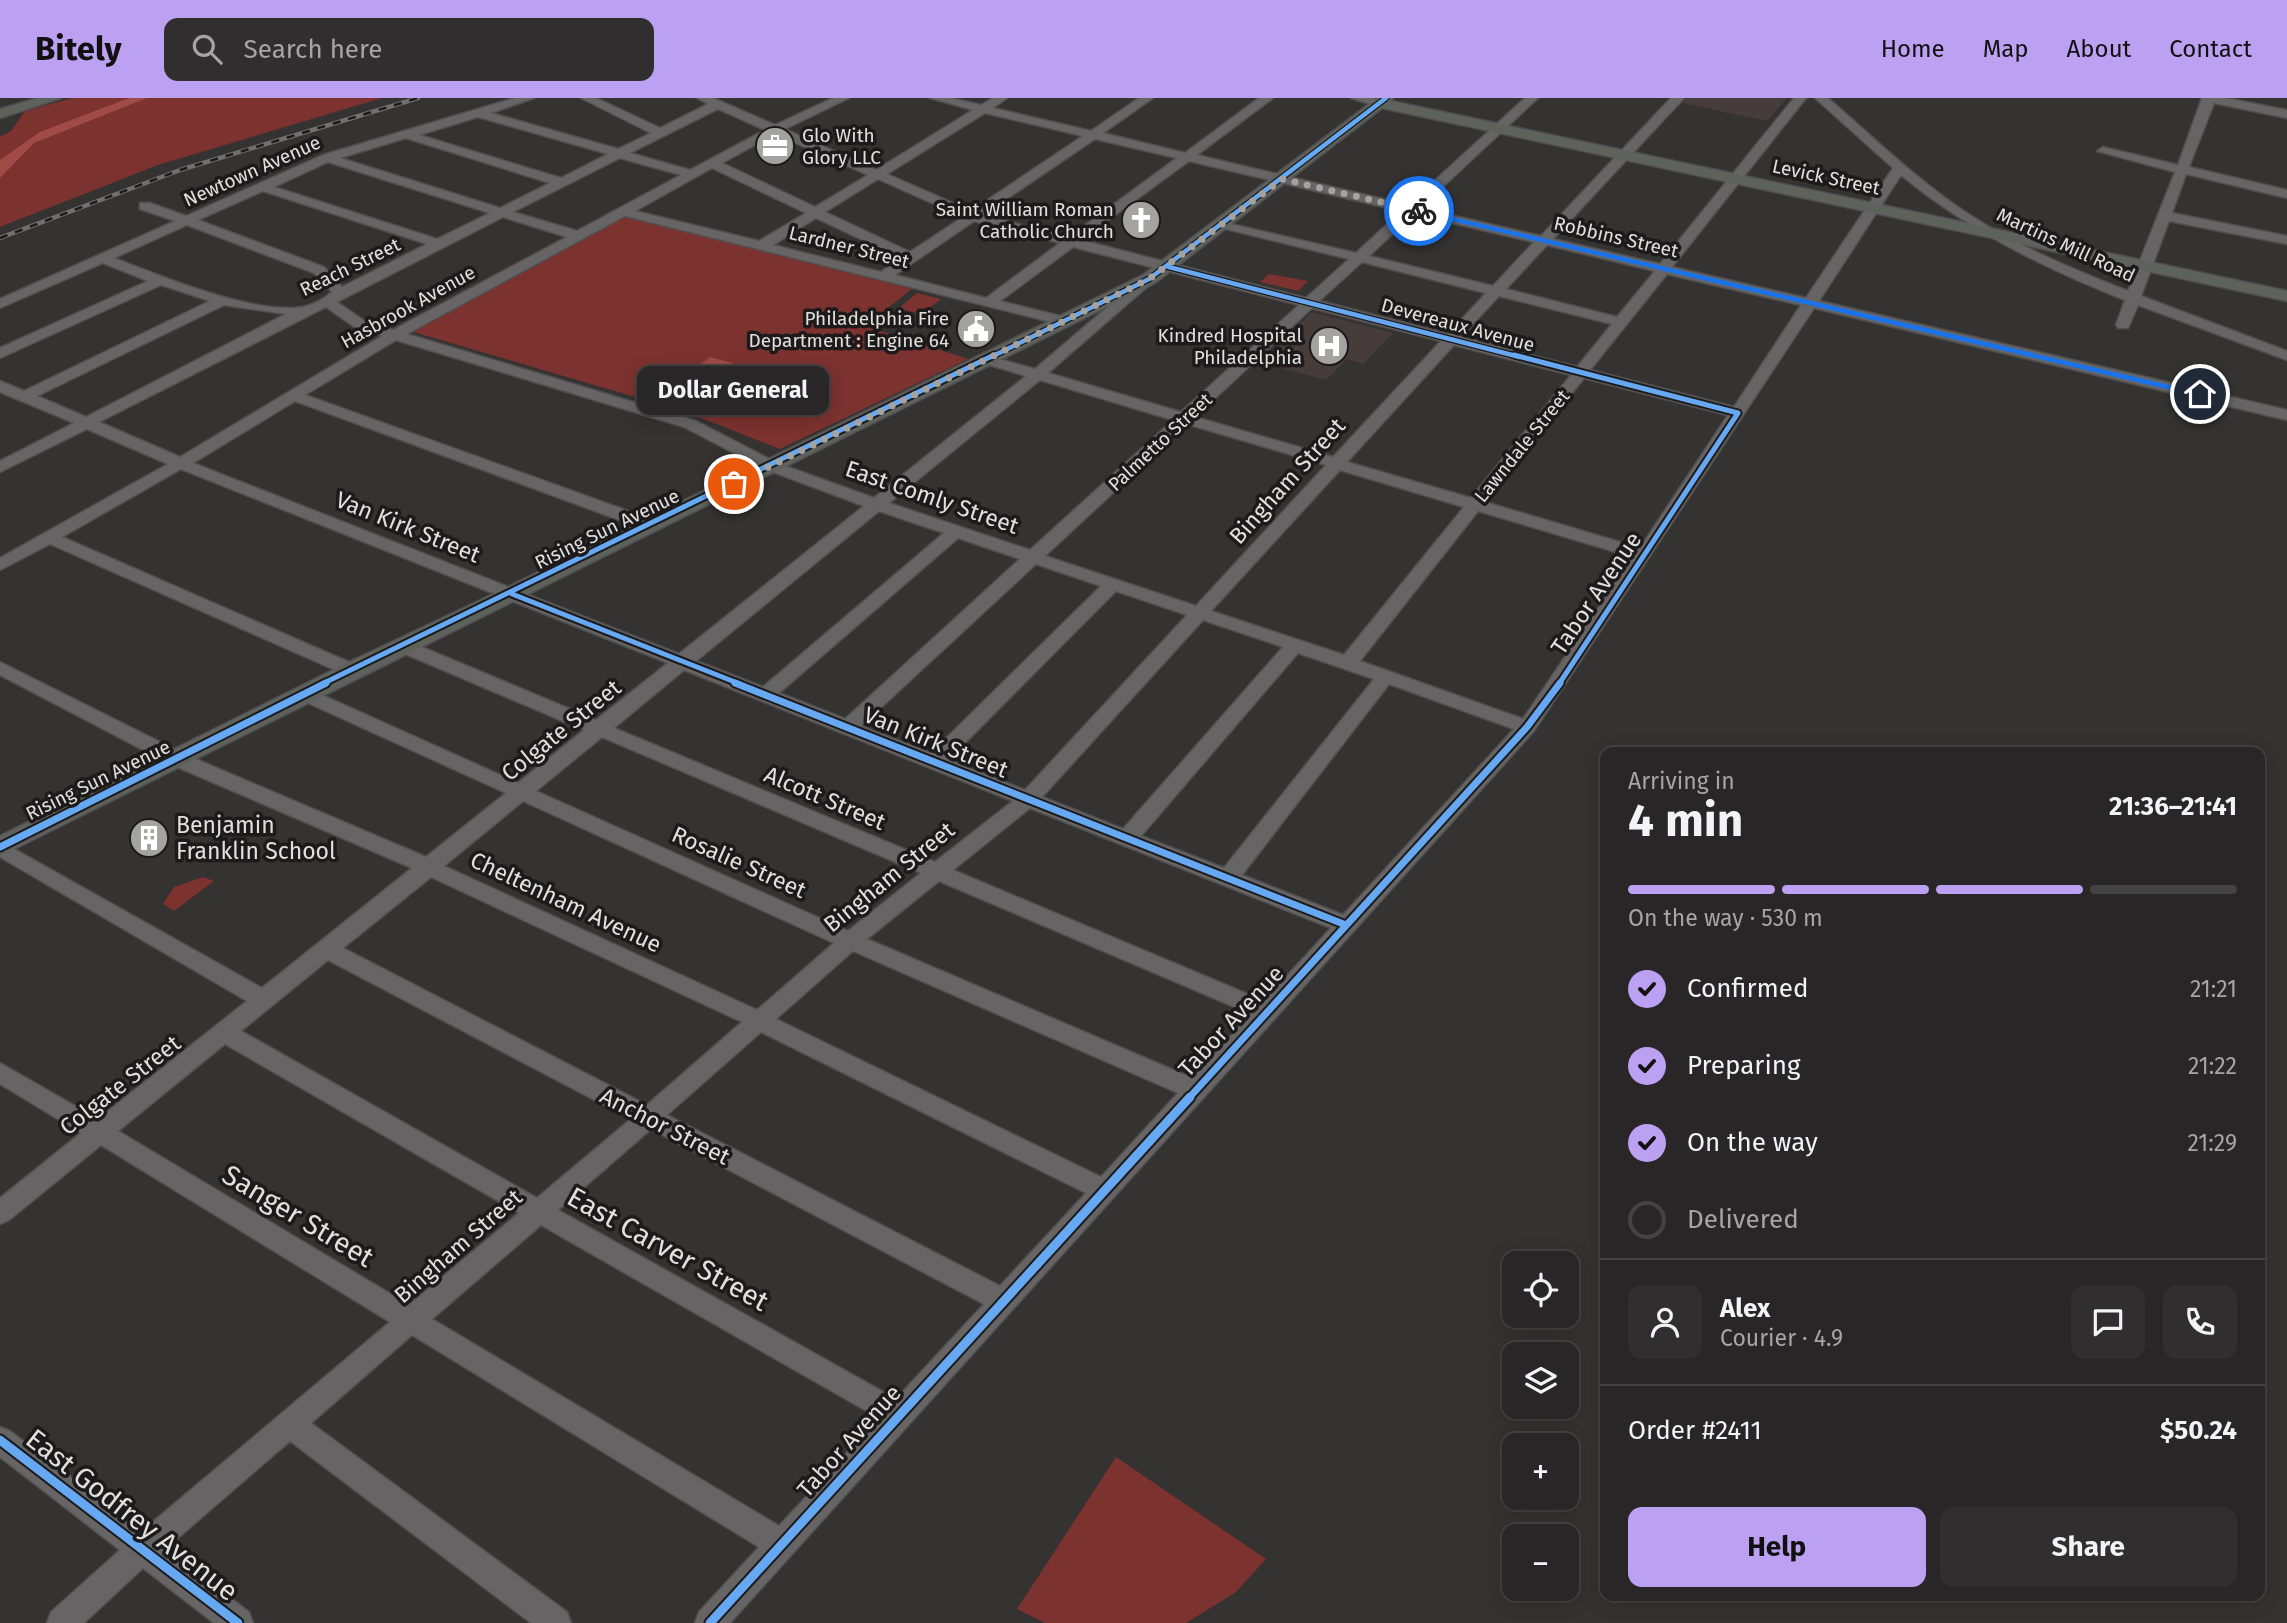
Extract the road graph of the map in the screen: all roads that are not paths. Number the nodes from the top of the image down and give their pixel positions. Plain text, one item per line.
1 (54, 98) edge
2 (528, 98) edge
3 (587, 98) edge
4 (704, 98) edge
5 (843, 98) edge
6 (936, 98) edge
7 (1001, 98) edge
8 (1147, 98) edge
9 (1267, 98) edge
10 (1357, 98) edge
11 (1532, 98) edge
12 (1678, 98) edge
13 (1800, 98) edge
14 (1821, 98) edge
15 (2209, 98) edge
16 (1382, 100) edge
17 (718, 104) junction
18 (983, 109) junction
19 (478, 113) junction
20 (0, 114) edge
21 (2287, 114) edge
22 (1499, 129) junction
23 (774, 130) junction
24 (659, 132) junction
25 (404, 134) junction
26 (1094, 135) junction
27 (2103, 151) dead end
28 (619, 153) junction
29 (1625, 155) junction
30 (1186, 156) junction
31 (327, 158) junction
32 (713, 164) junction
33 (1899, 167) junction
34 (2181, 170) junction
35 (692, 174) junction
36 (876, 176) junction
37 (1282, 179) junction
38 (1737, 179) junction
39 (561, 182) junction
40 (261, 187) junction
41 (2287, 194) edge
42 (145, 206) dead end
43 (1871, 208) junction
44 (1411, 209) junction
45 (502, 212) junction
46 (625, 212) junction
47 (815, 213) junction
48 (2165, 216) junction
49 (974, 217) junction
50 (186, 222) junction
51 (1223, 224) junction
52 (1990, 233) junction
53 (578, 236) junction
54 (2287, 240) edge
55 (1547, 241) junction
56 (1069, 242) junction
57 (439, 244) junction
58 (763, 245) junction
59 (1996, 251) dead end
60 (102, 258) junction
61 (911, 258) junction
62 (1359, 258) junction
63 (2143, 265) junction
64 (1170, 267) junction
65 (1664, 268) junction
66 (884, 276) junction
67 (1149, 279) junction
68 (161, 280) junction
69 (1498, 292) junction
70 (2287, 296) edge
71 (334, 297) junction
72 (2133, 297) junction
73 (219, 302) junction
74 (989, 302) junction
75 (0, 303) edge
76 (1310, 303) junction
77 (1810, 303) junction
78 (304, 311) junction
79 (1063, 321) junction
80 (1621, 322) junction
81 (2123, 325) dead end
82 (393, 336) junction
83 (1451, 339) junction
84 (0, 354) edge
85 (2287, 356) edge
86 (988, 359) junction
87 (1581, 373) junction
88 (1037, 375) junction
89 (0, 386) edge
90 (294, 396) junction
91 (25, 397) junction
92 (1738, 413) junction
93 (2287, 415) edge
94 (1185, 420) junction
95 (87, 423) junction
96 (181, 463) junction
97 (1337, 465) junction
98 (771, 466) junction
99 (0, 467) edge
100 (877, 505) junction
101 (1475, 505) junction
102 (650, 525) junction
103 (955, 532) junction
104 (50, 538) junction
105 (1644, 555) junction
106 (1034, 558) junction
107 (0, 565) edge
108 (1114, 584) junction
109 (512, 594) junction
110 (1201, 614) junction
111 (1295, 645) junction
112 (403, 646) junction
113 (682, 662) junction
114 (1348, 663) junction
115 (0, 668) edge
116 (351, 670) junction
117 (1386, 676) junction
118 (304, 694) junction
119 (766, 695) junction
120 (848, 727) junction
121 (1527, 727) junction
122 (600, 729) junction
123 (177, 759) junction
124 (934, 762) junction
125 (522, 793) junction
126 (1028, 799) junction
127 (1127, 838) junction
128 (0, 847) edge
129 (431, 868) junction
130 (935, 872) junction
131 (1228, 878) junction
132 (1346, 925) junction
133 (850, 941) junction
134 (327, 950) junction
135 (266, 1001) junction
136 (1266, 1011) junction
137 (760, 1021) junction
138 (226, 1034) junction
139 (0, 1072) edge
140 (1193, 1089) junction
141 (648, 1118) junction
142 (97, 1133) junction
143 (1105, 1191) junction
144 (538, 1212) junction
145 (0, 1213) edge
146 (1004, 1301) junction
147 (412, 1320) junction
148 (899, 1415) junction
149 (288, 1423) junction
150 (0, 1440) edge
151 (781, 1544) junction
152 (144, 1548) junction
153 (62, 1623) edge
154 (238, 1623) edge
155 (556, 1623) edge
156 (710, 1623) edge

1 - 20 main road
2 - 19 street, Newtown Avenue
3 - 24 street
4 - 17 street, Devereaux Avenue
5 - 23 street, Hasbrook Avenue
6 - 18 street, Robbins Street
7 - 18 street
8 - 26 street
9 - 30 street
10 - 16 street, Levick Street
11 - 22 street, Palmetto Street
12 - 29 street, Bingham Street
13 - 38 street, Lawndale Street
14 - 33 street, Martins Mill Road
15 - 21 street
15 - 34 street
16 - 22 main road, Levick Street
16 - 37 main road, Rising Sun Avenue
17 - 23 street, Devereaux Avenue
17 - 24 street, Reach Street
18 - 26 street, Robbins Street
18 - 36 street
19 - 25 street, Newtown Avenue
19 - 28 street
22 - 29 main road, Levick Street
22 - 44 street, Palmetto Street
23 - 32 street, Hasbrook Avenue
23 - 36 street, Devereaux Avenue
24 - 28 street, Reach Street
25 - 31 street, Newtown Avenue
25 - 39 street
26 - 30 street, Robbins Street
26 - 49 street
27 - 34 street
28 - 35 street
28 - 39 street, Reach Street
29 - 38 main road, Levick Street
29 - 55 street, Bingham Street
30 - 37 street, Robbins Street
30 - 56 street
31 - 40 street, Newtown Avenue
31 - 45 street
32 - 35 street, Hasbrook Avenue
32 - 47 street
33 - 43 street, Tabor Avenue
33 - 52 street, Martins Mill Road
34 - 41 street
34 - 48 street
35 - 46 street, Hasbrook Avenue
36 - 47 street
36 - 49 street, Devereaux Avenue
37 - 44 street, Robbins Street
37 - 51 main road, Rising Sun Avenue
38 - 43 main road, Levick Street
38 - 65 street, Lawndale Street
39 - 45 street, Reach Street
40 - 50 street, Newtown Avenue
40 - 57 street
42 - 50 street, East Comly Street
43 - 52 main road, Levick Street
43 - 77 street, Tabor Avenue
44 - 55 street, Robbins Street
44 - 62 street, Palmetto Street
45 - 53 street
45 - 57 street, Reach Street
46 - 53 street, Hasbrook Avenue
46 - 58 street, Lardner Street
47 - 58 street
47 - 61 street
48 - 54 street
48 - 63 street
49 - 56 street, Devereaux Avenue
49 - 61 street
50 - 60 street, Newtown Avenue
50 - 71 street, East Comly Street
51 - 62 street
51 - 64 main road, Rising Sun Avenue
52 - 59 street
52 - 63 main road, Levick Street
52 - 72 street, Martins Mill Road
53 - 82 street, Hasbrook Avenue
55 - 65 street, Robbins Street
55 - 69 street, Bingham Street
56 - 64 street, Devereaux Avenue
56 - 74 street
57 - 71 street, Reach Street
58 - 66 street, Lardner Street
60 - 68 street
60 - 75 street, Newtown Avenue
61 - 66 street
62 - 69 street
62 - 76 street, Palmetto Street
63 - 70 main road, Levick Street
63 - 72 street
64 - 67 main road, Rising Sun Avenue
64 - 76 street, Devereaux Avenue
65 - 77 street, Robbins Street
65 - 80 street, Lawndale Street
66 - 74 street, Lardner Street
67 - 79 main road, Rising Sun Avenue
67 - 88 street, Colgate Street
68 - 73 street
68 - 84 street
69 - 80 street
69 - 83 street, Bingham Street
71 - 78 street, Reach Street
71 - 82 street, East Comly Street
72 - 81 street
72 - 85 street, Martins Mill Road
73 - 78 street
73 - 91 street
74 - 79 street, Lardner Street
76 - 83 street, Devereaux Avenue
76 - 94 street, Palmetto Street
77 - 92 street, Tabor Avenue
77 - 93 street, Robbins Street
78 - 95 street, Reach Street
79 - 86 main road, Rising Sun Avenue
80 - 87 street, Lawndale Street
82 - 90 street, Hasbrook Avenue
82 - 98 street, East Comly Street
83 - 87 street, Devereaux Avenue
83 - 97 street, Bingham Street
86 - 88 street
86 - 98 main road, Rising Sun Avenue
87 - 92 street, Devereaux Avenue
87 - 101 street, Lawndale Street
88 - 94 street
88 - 100 street, Colgate Street
89 - 91 street, Van Kirk Street
90 - 96 street, Hasbrook Avenue
90 - 102 street
91 - 95 street, Van Kirk Street
92 - 105 street, Tabor Avenue
94 - 97 street
94 - 106 street, Palmetto Street
95 - 96 street, Van Kirk Street
95 - 99 street, Reach Street
96 - 104 street, Hasbrook Avenue
96 - 109 street, Van Kirk Street
97 - 101 street
97 - 110 street, Bingham Street
98 - 100 street, East Comly Street
98 - 102 main road, Rising Sun Avenue
100 - 103 street, East Comly Street
100 - 113 street, Colgate Street
101 - 105 street
101 - 114 street, Lawndale Street
102 - 109 main road, Rising Sun Avenue
103 - 106 street, East Comly Street
103 - 119 street
104 - 107 street, Hasbrook Avenue
104 - 116 street
105 - 121 street, Tabor Avenue
106 - 108 street, East Comly Street
106 - 120 street, Palmetto Street
108 - 110 street, East Comly Street
108 - 124 street
109 - 112 main road, Rising Sun Avenue
109 - 113 street, Van Kirk Street
110 - 111 street, East Comly Street
110 - 126 street, Bingham Street
111 - 114 street, East Comly Street
111 - 127 street
112 - 116 main road, Rising Sun Avenue
112 - 122 street, Alcott Street
113 - 119 street, Van Kirk Street
113 - 122 street, Colgate Street
114 - 117 street, East Comly Street
115 - 123 street, Cheltenham Avenue
116 - 118 main road, Rising Sun Avenue
117 - 121 street, East Comly Street
117 - 131 street
118 - 123 main road, Rising Sun Avenue
118 - 125 street, Rosalie Street
119 - 120 street, Van Kirk Street
120 - 124 street, Van Kirk Street
121 - 132 street, Tabor Avenue
122 - 125 street, Colgate Street
122 - 130 street, Alcott Street
123 - 128 main road, Rising Sun Avenue
123 - 129 street, Cheltenham Avenue
124 - 126 street, Van Kirk Street
125 - 129 street, Colgate Street
125 - 133 street, Rosalie Street
126 - 127 street, Van Kirk Street
126 - 130 street, Bingham Street
127 - 131 street, Van Kirk Street
128 - 135 street
129 - 134 street, Colgate Street
129 - 137 street, Cheltenham Avenue
130 - 133 street, Bingham Street
130 - 136 street, Alcott Street
131 - 132 street, Van Kirk Street
132 - 136 street, Tabor Avenue
133 - 137 street, Bingham Street
133 - 140 street, Rosalie Street
134 - 135 street, Colgate Street
134 - 141 street, Anchor Street
135 - 138 street, Colgate Street
136 - 140 street, Tabor Avenue
137 - 141 street, Bingham Street
137 - 143 street, Cheltenham Avenue
138 - 142 street, Colgate Street
138 - 144 street, East Carver Street
139 - 142 street, Sanger Street
140 - 143 street, Tabor Avenue
141 - 144 street, Bingham Street
141 - 146 street, Anchor Street
142 - 145 street, Colgate Street
142 - 147 street, Sanger Street
143 - 146 street, Tabor Avenue
144 - 147 street, Bingham Street
144 - 148 street, East Carver Street
146 - 148 street, Tabor Avenue
147 - 149 street, Bingham Street
147 - 151 street, Sanger Street
148 - 151 street, Tabor Avenue
149 - 152 street, Bingham Street
149 - 155 street
150 - 152 street, East Godfrey Avenue
151 - 156 street, Tabor Avenue
152 - 153 street, Bingham Street
152 - 154 street, East Godfrey Avenue

